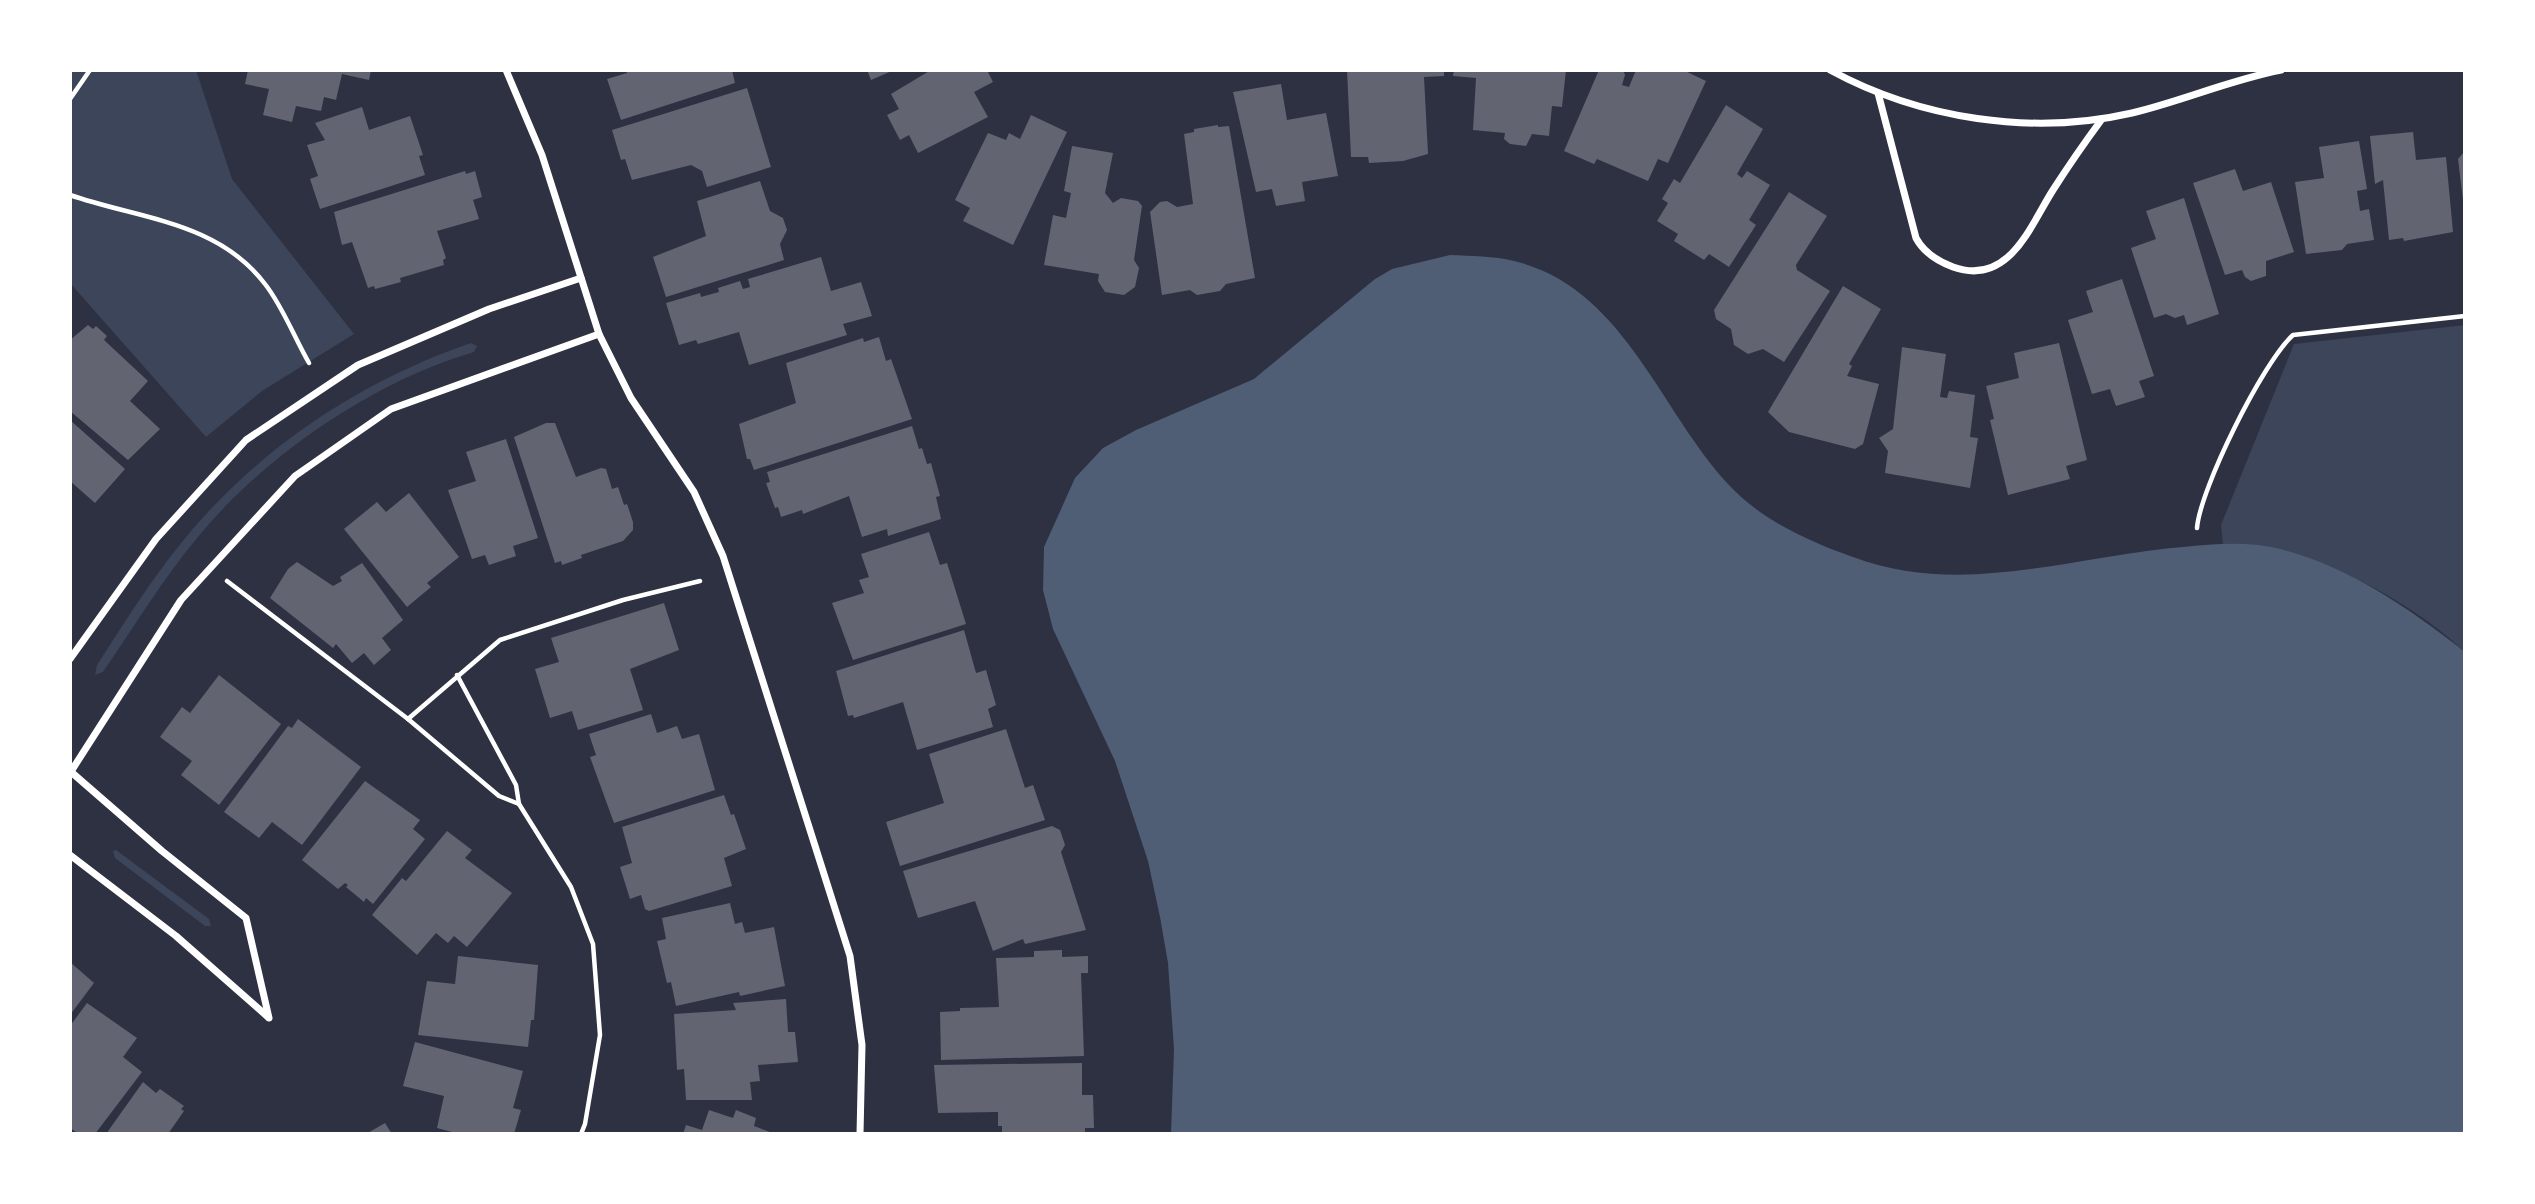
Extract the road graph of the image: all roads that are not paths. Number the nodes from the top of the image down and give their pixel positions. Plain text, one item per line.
1 (506, 70) edge
2 (1830, 70) edge
3 (2281, 70) edge
4 (1878, 93) junction
5 (2102, 119) junction
6 (581, 278) junction
7 (599, 334) junction
8 (70, 659) edge
9 (70, 772) edge
10 (70, 855) edge
11 (860, 1134) edge

1 - 6 street
2 - 4 street
3 - 5 street
4 - 5 street
4 - 5 street
6 - 7 street
6 - 8 street
7 - 9 street
7 - 11 street
9 - 10 street

